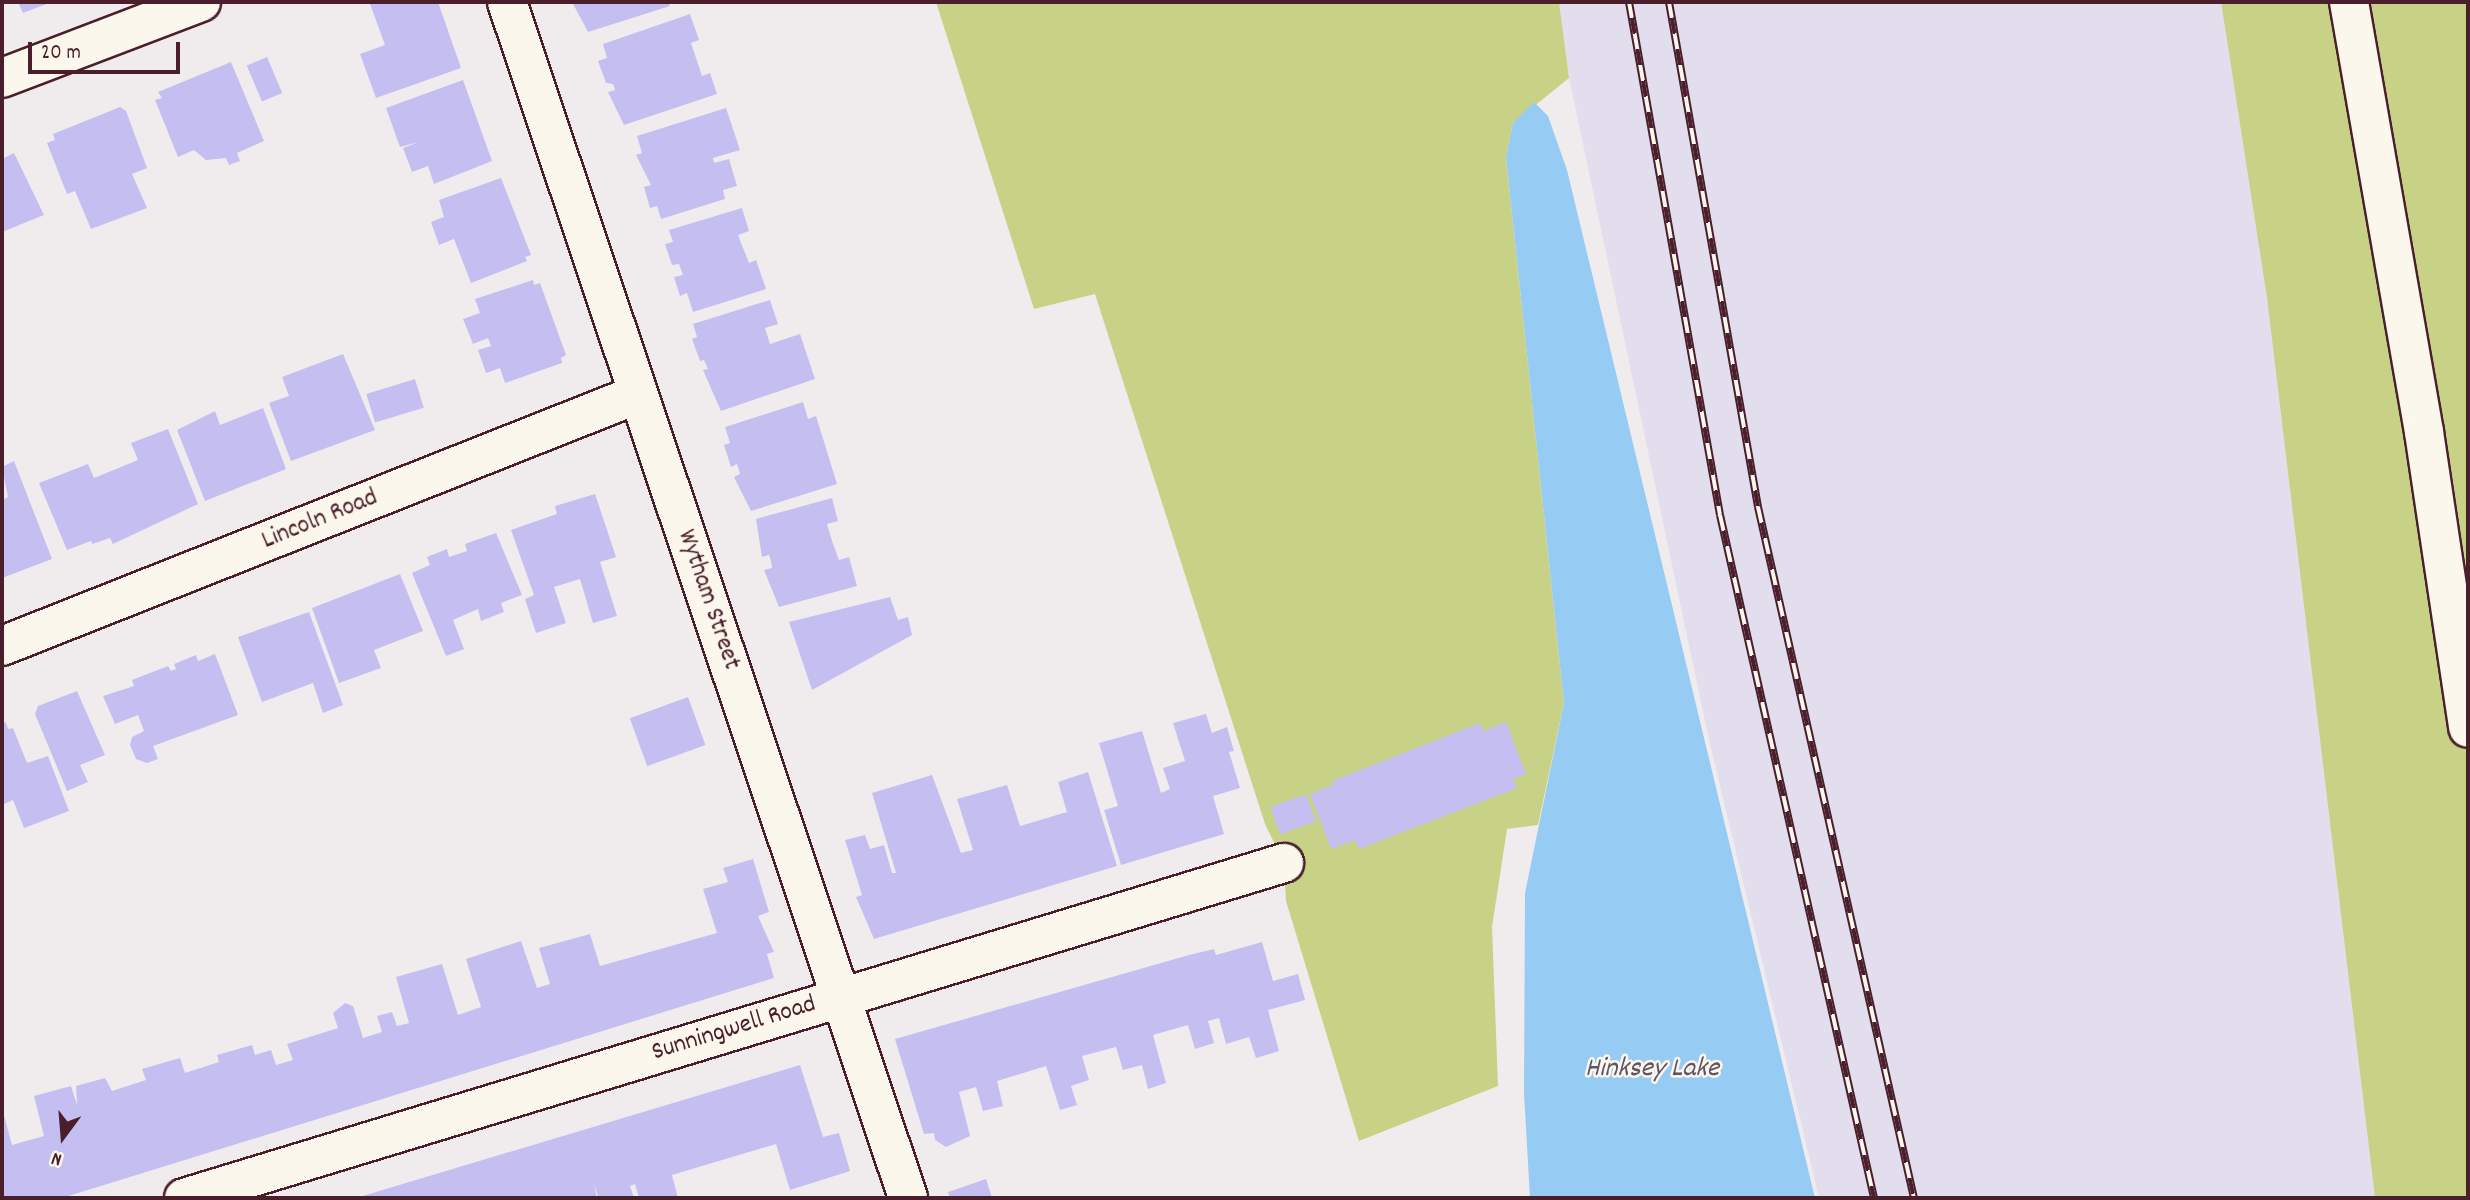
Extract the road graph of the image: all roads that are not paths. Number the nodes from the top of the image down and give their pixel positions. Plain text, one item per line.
1 (201, 2) edge
2 (507, 2) edge
3 (2349, 2) edge
4 (2, 78) edge
5 (638, 394) junction
6 (2, 646) edge
7 (2468, 728) edge
8 (1284, 863) dead end
9 (842, 996) junction
10 (184, 1198) edge
11 (908, 1198) edge

1 - 4 street
2 - 5 street, Wytham Street
3 - 7 street
5 - 6 street, Lincoln Road
5 - 9 street, Wytham Street
8 - 9 street, Sunningwell Road
9 - 10 street, Sunningwell Road
9 - 11 street, Wytham Street

